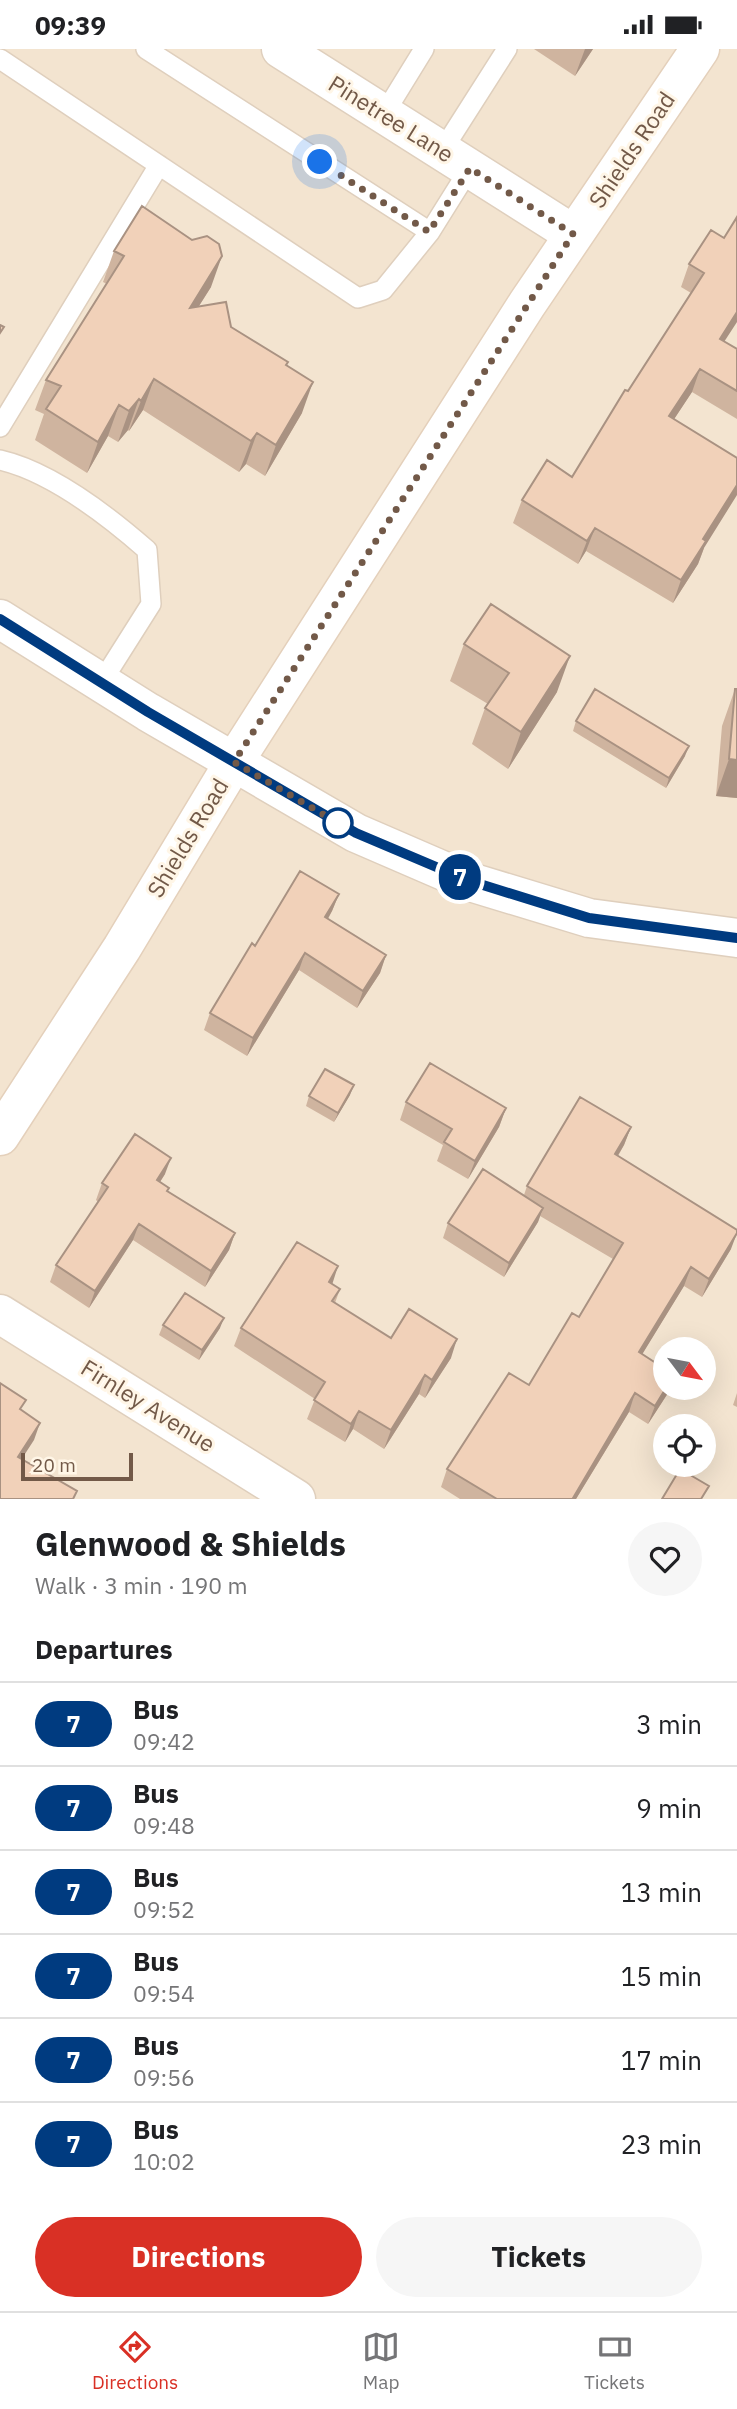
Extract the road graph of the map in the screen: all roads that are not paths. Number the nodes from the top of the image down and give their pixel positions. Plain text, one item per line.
1 (146, 49) edge
2 (281, 49) edge
3 (424, 49) edge
4 (507, 49) edge
5 (700, 49) edge
6 (0, 59) edge
7 (384, 114) junction
8 (456, 160) junction
9 (159, 165) junction
10 (429, 232) junction
11 (573, 234) junction
12 (0, 427) edge
13 (0, 460) edge
14 (0, 619) edge
15 (101, 683) junction
16 (234, 762) junction
17 (737, 938) edge
18 (0, 1136) edge
19 (0, 1314) edge
20 (296, 1499) edge

1 - 10 lane
2 - 7 street, Pinetree Lane
3 - 7 lane
4 - 8 lane
5 - 11 street, Shields Road
6 - 9 lane
7 - 8 street, Pinetree Lane
8 - 10 lane
8 - 11 street, Pinetree Lane
9 - 10 lane
9 - 12 lane
11 - 16 street, Shields Road
13 - 15 lane
14 - 15 street
15 - 16 street
16 - 17 street
16 - 18 street, Shields Road
19 - 20 street, Firnley Avenue

